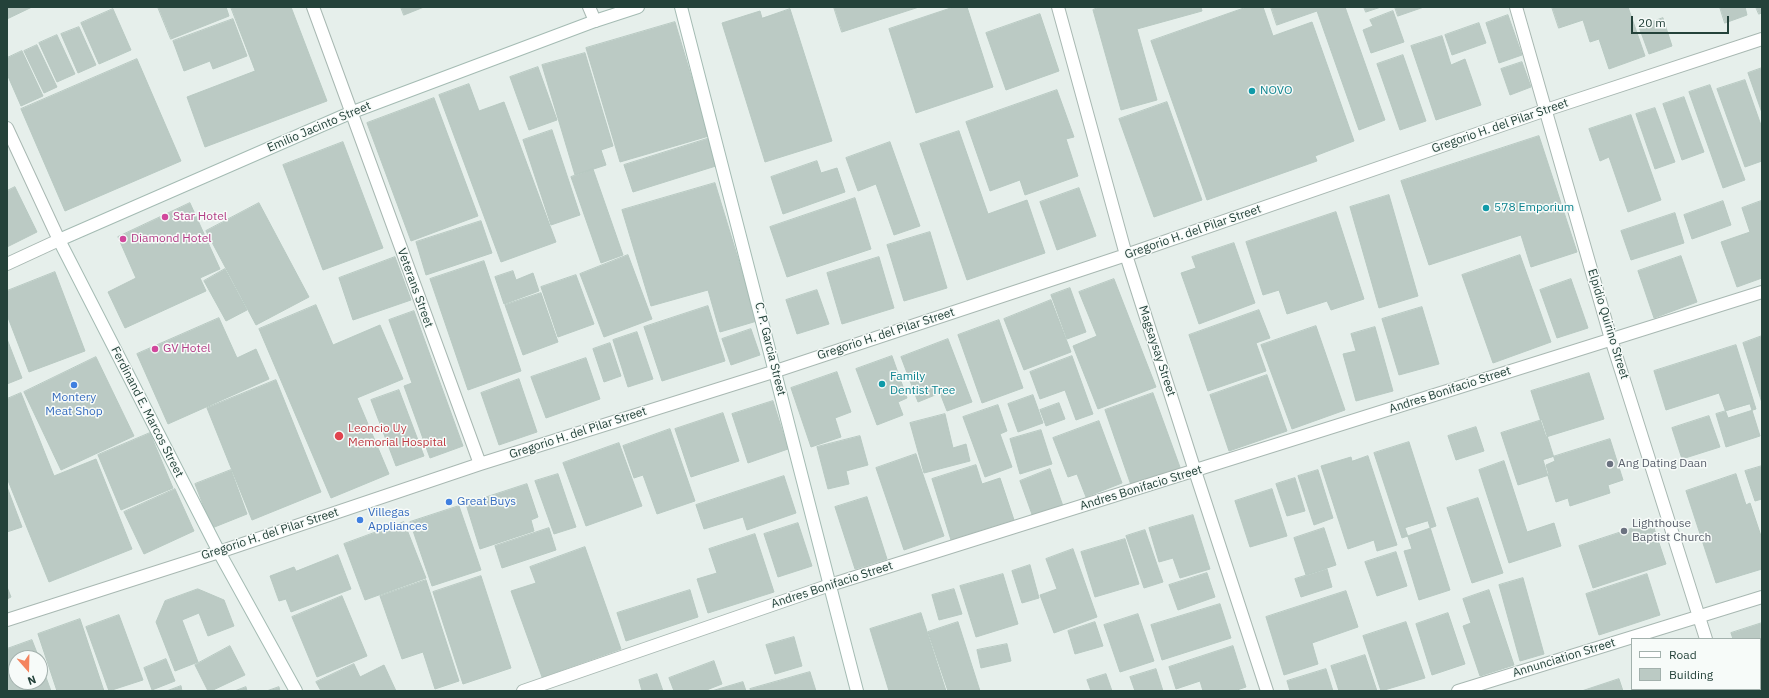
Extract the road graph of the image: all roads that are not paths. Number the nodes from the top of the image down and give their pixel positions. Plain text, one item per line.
1 (313, 7) edge
2 (589, 7) edge
3 (638, 7) edge
4 (681, 7) edge
5 (1058, 7) edge
6 (1516, 7) edge
7 (595, 21) junction
8 (1762, 39) edge
9 (1546, 110) junction
10 (350, 113) junction
11 (7, 128) edge
12 (59, 240) junction
13 (1126, 255) junction
14 (7, 264) edge
15 (1762, 292) edge
16 (1612, 339) junction
17 (776, 371) junction
18 (480, 464) junction
19 (1195, 471) junction
20 (219, 552) junction
21 (830, 585) junction
22 (1762, 597) edge
23 (1699, 616) junction
24 (7, 620) edge
25 (1706, 638) edge
26 (296, 691) edge
27 (523, 691) edge
28 (857, 691) edge
29 (1267, 691) edge
30 (1458, 691) edge

1 - 10 street, Veterans Street
2 - 7 street
3 - 7 street, Emilio Jacinto Street
4 - 17 street, C. P. Garcia Street
5 - 13 street, Magsaysay Street
6 - 9 street, Elpidio Quirino Street
7 - 10 street, Emilio Jacinto Street
8 - 9 street, Gregorio H. del Pilar Street
9 - 13 street, Gregorio H. del Pilar Street
9 - 16 street, Elpidio Quirino Street
10 - 12 street, Emilio Jacinto Street
10 - 18 street, Veterans Street
11 - 12 street, Ferdinand E. Marcos Street
12 - 14 street, Emilio Jacinto Street
12 - 20 street, Ferdinand E. Marcos Street
13 - 17 street, Gregorio H. del Pilar Street
13 - 19 street, Magsaysay Street
15 - 16 street, Andres Bonifacio Street
16 - 19 street, Andres Bonifacio Street
16 - 23 street, Elpidio Quirino Street
17 - 18 street, Gregorio H. del Pilar Street
17 - 21 street, C. P. Garcia Street
18 - 20 street, Gregorio H. del Pilar Street
19 - 21 street, Andres Bonifacio Street
19 - 29 street, Magsaysay Street
20 - 24 street, Gregorio H. del Pilar Street
20 - 26 street, Ferdinand E. Marcos Street
21 - 27 street, Andres Bonifacio Street
21 - 28 street, C. P. Garcia Street
22 - 23 street, Annunciation Street
23 - 25 street, Elpidio Quirino Street
23 - 30 street, Annunciation Street

